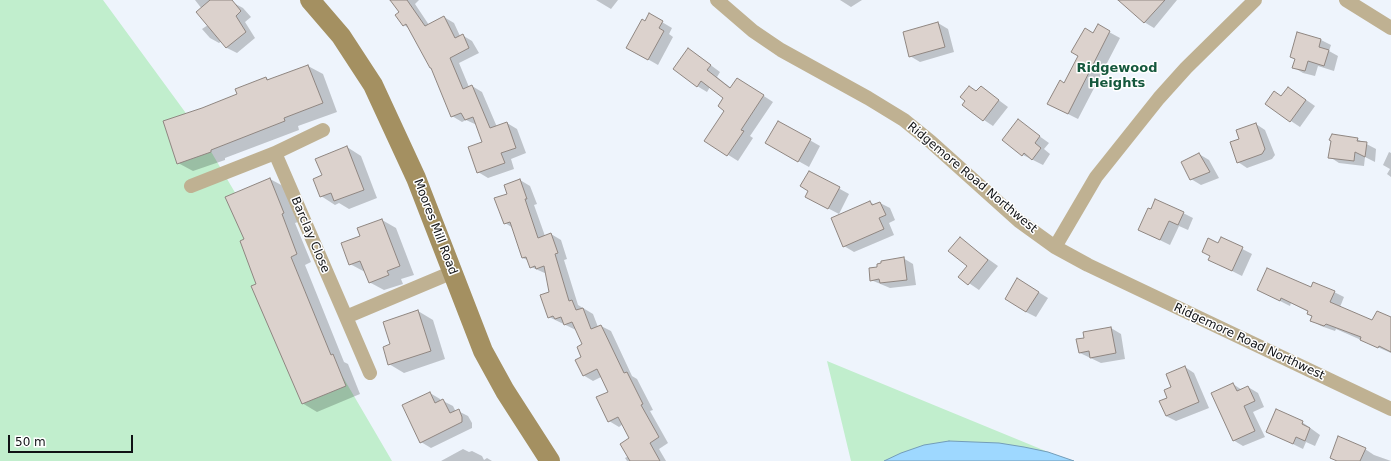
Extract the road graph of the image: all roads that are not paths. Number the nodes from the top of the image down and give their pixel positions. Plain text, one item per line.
1 (310, 0) edge
2 (717, 0) edge
3 (1255, 0) edge
4 (1346, 0) edge
5 (1391, 28) edge
6 (323, 130) dead end
7 (275, 154) junction
8 (191, 186) dead end
9 (1055, 247) junction
10 (453, 272) junction
11 (346, 317) junction
12 (370, 373) dead end
13 (1391, 409) edge
14 (550, 461) edge

1 - 10 street, Moores Mill Road
2 - 9 street, Ridgemore Road Northwest
3 - 9 street
4 - 5 street
6 - 7 street
7 - 8 street
7 - 11 street, Barclay Close
9 - 13 street, Ridgemore Road Northwest
10 - 11 street
10 - 14 street, Moores Mill Road
11 - 12 street, Barclay Close

